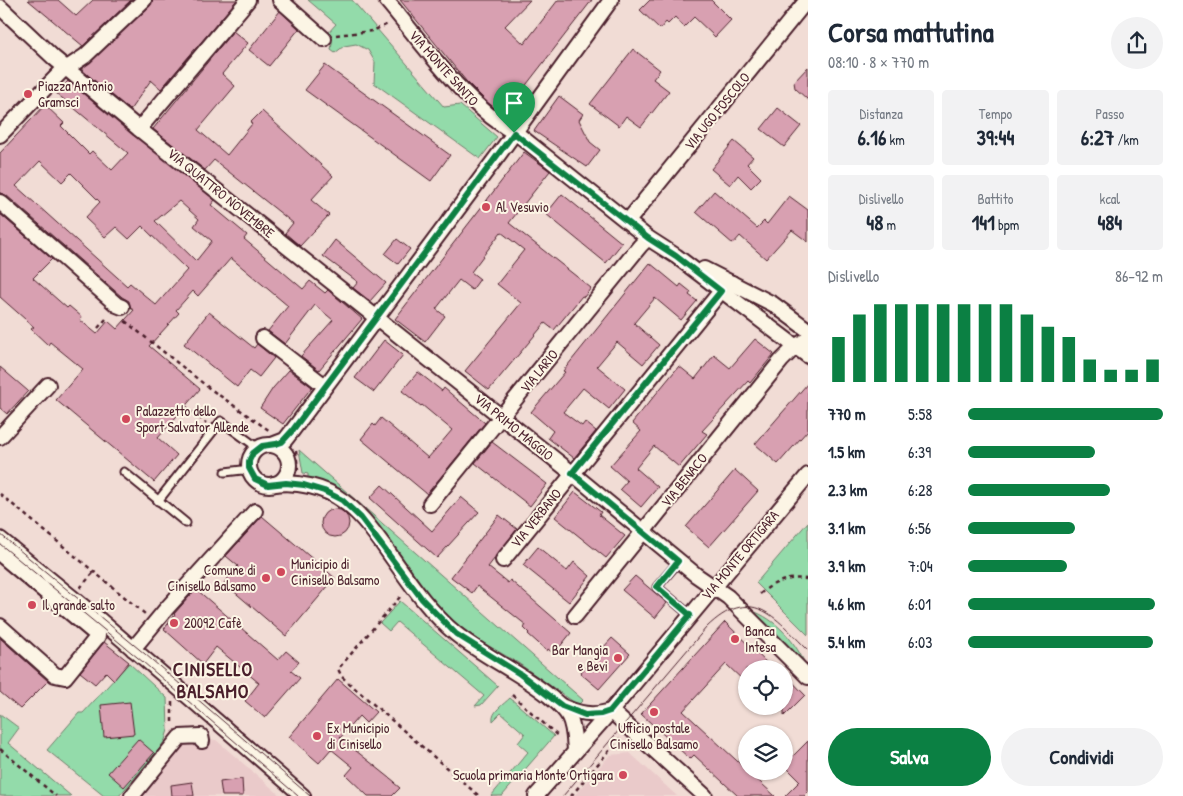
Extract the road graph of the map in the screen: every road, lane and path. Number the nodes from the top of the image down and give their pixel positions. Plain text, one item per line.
1 (144, 0) edge
2 (248, 0) edge
3 (280, 0) edge
4 (386, 0) edge
5 (611, 0) edge
6 (807, 0) edge
7 (0, 7) edge
8 (401, 19) junction
9 (324, 39) joint
10 (67, 68) junction
11 (139, 128) junction
12 (514, 133) junction
13 (0, 135) edge
14 (0, 202) edge
15 (628, 221) junction
16 (648, 238) junction
17 (727, 287) junction
18 (122, 313) joint
19 (376, 318) junction
20 (106, 319) dead end
21 (98, 328) dead end
22 (808, 330) edge
23 (263, 338) dead end
24 (808, 339) edge
25 (796, 346) junction
26 (808, 356) edge
27 (48, 385) dead end
28 (325, 386) junction
29 (186, 408) dead end
30 (501, 417) junction
31 (215, 430) junction
32 (0, 437) edge
33 (273, 438) junction
34 (258, 448) junction
35 (296, 449) dead end
36 (124, 472) dead end
37 (225, 472) dead end
38 (250, 472) junction
39 (572, 473) junction
40 (299, 475) dead end
41 (808, 475) edge
42 (274, 484) junction
43 (0, 494) edge
44 (158, 501) junction
45 (430, 504) dead end
46 (255, 511) dead end
47 (186, 523) dead end
48 (643, 531) junction
49 (0, 539) edge
50 (0, 554) edge
51 (503, 560) dead end
52 (678, 561) junction
53 (808, 579) edge
54 (714, 587) junction
55 (760, 594) dead end
56 (400, 597) dead end
57 (690, 615) junction
58 (575, 616) dead end
59 (155, 623) junction
60 (0, 626) edge
61 (133, 649) junction
62 (808, 678) edge
63 (512, 695) dead end
64 (562, 706) junction
65 (610, 711) junction
66 (202, 741) dead end
67 (564, 741) dead end
68 (626, 745) dead end
69 (0, 749) edge
70 (575, 750) junction
71 (299, 793) edge
72 (56, 796) edge
73 (132, 796) edge
74 (479, 796) edge
75 (536, 796) edge
76 (571, 796) edge
77 (705, 796) edge

1 - 10 street
2 - 11 street
3 - 9 street
4 - 8 street, VIA MONTE SANTO
5 - 12 street
6 - 15 street, VIA UGO FOSCOLO
7 - 10 street
8 - 9 path
8 - 12 street, VIA MONTE SANTO
10 - 11 street, VIA QUATTRO NOVEMBRE
10 - 13 street
11 - 19 street, VIA QUATTRO NOVEMBRE
12 - 15 street, VIA MONTE SANTO
12 - 19 street
14 - 18 street
15 - 16 street, VIA MONTE SANTO
16 - 17 street, VIA MONTE SANTO
16 - 30 street, VIA LARIO
17 - 22 street, VIA MONTE SANTO
17 - 25 street, VIA MONTE SANTO
17 - 39 street, VIA VERBANO
18 - 33 path
19 - 28 street
19 - 30 street, VIA PRIMO MAGGIO
20 - 21 path
23 - 28 street
24 - 25 street, VIA BENACO
25 - 26 street, VIA MONTE SANTO
25 - 48 street, VIA BENACO
27 - 32 street
28 - 33 street
29 - 31 path
30 - 39 street, VIA PRIMO MAGGIO
30 - 45 street, VIA LARIO
31 - 34 lane
31 - 44 lane
33 - 34 street
33 - 42 street
34 - 38 street
35 - 40 path
36 - 44 lane
37 - 38 lane
38 - 42 street
39 - 48 street, VIA PRIMO MAGGIO
39 - 51 street, VIA VERBANO
41 - 54 street, VIA MONTE ORTIGARA
42 - 64 street
43 - 59 path
44 - 47 lane
46 - 59 street
48 - 52 street, VIA PRIMO MAGGIO
48 - 58 street, VIA BENACO
49 - 61 street
50 - 60 street
52 - 54 street, VIA PRIMO MAGGIO
52 - 57 lane
53 - 55 path
54 - 57 street, VIA MONTE ORTIGARA
54 - 62 street, VIA PRIMO MAGGIO
56 - 74 path
57 - 65 street, VIA MONTE ORTIGARA
59 - 61 street
61 - 71 street
63 - 67 path
64 - 65 street
64 - 70 street
65 - 70 street, VIA MONTE ORTIGARA
65 - 77 street
66 - 73 street
68 - 76 path
69 - 72 path
70 - 75 street, VIA MONTE ORTIGARA

